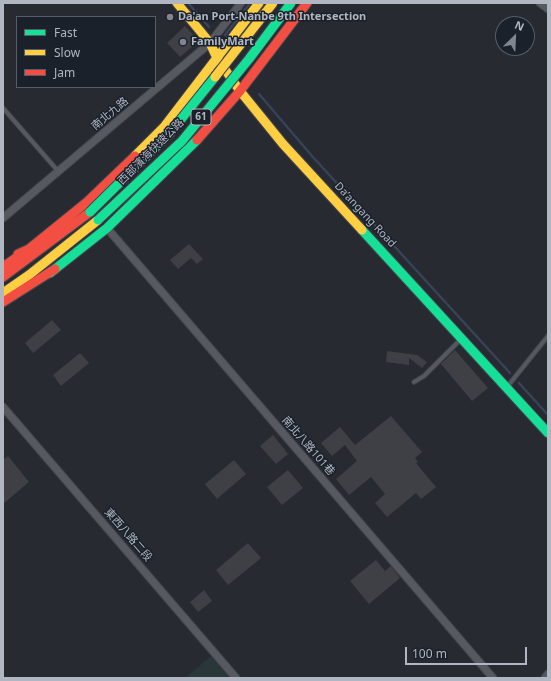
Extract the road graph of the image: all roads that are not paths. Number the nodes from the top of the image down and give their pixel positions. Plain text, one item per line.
1 (177, 3) edge
2 (241, 3) edge
3 (259, 3) edge
4 (273, 3) edge
5 (291, 3) edge
6 (307, 3) edge
7 (540, 3) edge
8 (548, 9) edge
9 (210, 43) junction
10 (217, 58) junction
11 (240, 90) junction
12 (3, 108) edge
13 (58, 172) junction
14 (3, 218) edge
15 (107, 228) junction
16 (29, 249) junction
17 (3, 263) edge
18 (3, 267) edge
19 (55, 269) junction
20 (3, 277) edge
21 (3, 293) edge
22 (3, 302) edge
23 (3, 306) edge
24 (548, 336) edge
25 (462, 338) junction
26 (414, 382) dead end
27 (507, 387) junction
28 (3, 407) edge
29 (548, 433) edge
30 (548, 674) edge
31 (236, 678) edge
32 (493, 678) edge
33 (545, 678) edge

1 - 9 main road, Da’angang Road
2 - 9 street, 南北九路
3 - 10 main road
4 - 20 main road, 西部濱海快速公路 / 61, bridge
5 - 21 main road, 西部濱海快速公路 / 61, bridge
6 - 11 main road
7 - 8 street
9 - 10 main road, Da’angang Road
9 - 13 street, 南北九路
10 - 11 main road, Da’angang Road
10 - 16 main road
11 - 15 main road
11 - 25 main road, Da’angang Road
12 - 13 lane
13 - 14 street, 南北九路
15 - 19 main road
15 - 32 street, 南北八路101巷
16 - 17 main road
16 - 18 main road
19 - 22 main road
19 - 23 main road
24 - 27 lane
25 - 26 lane
25 - 27 main road, Da’angang Road
27 - 29 main road, Da’angang Road
28 - 31 street, 東西八路二段
30 - 33 street

